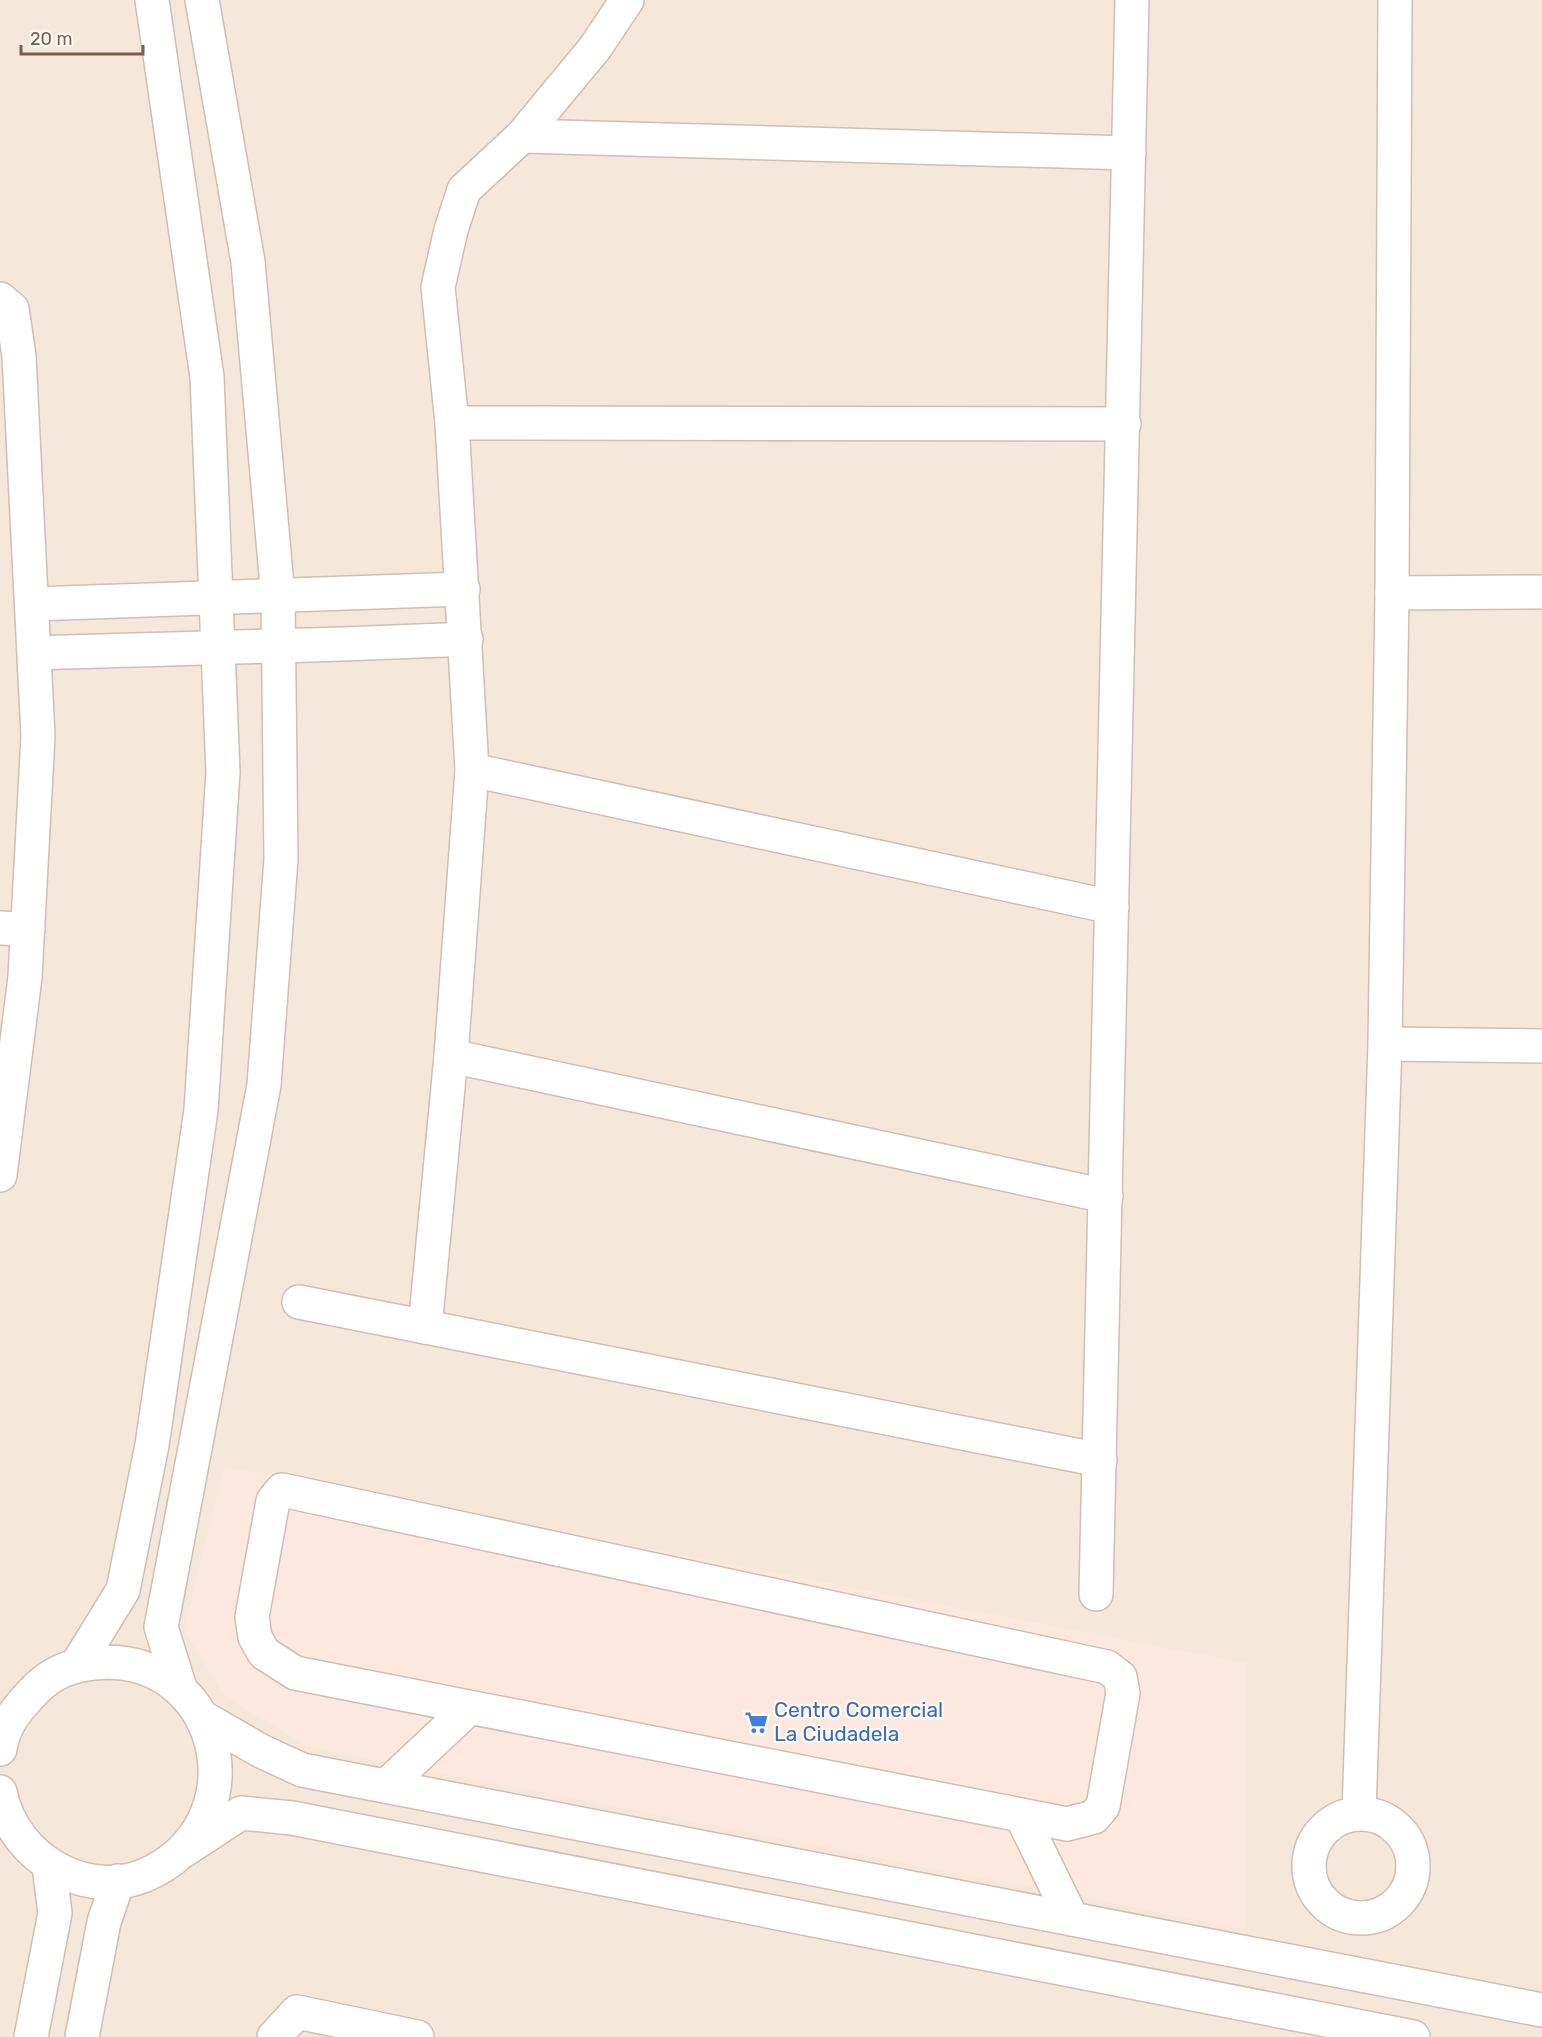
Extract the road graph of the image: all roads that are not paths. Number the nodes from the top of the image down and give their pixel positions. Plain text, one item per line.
1 (152, 0) edge
2 (201, 0) edge
3 (627, 0) edge
4 (1132, 0) edge
5 (1395, 0) edge
6 (522, 136) junction
7 (1129, 153) junction
8 (0, 299) edge
9 (452, 423) junction
10 (1124, 424) junction
11 (463, 589) junction
12 (1542, 592) edge
13 (1392, 593) junction
14 (276, 596) junction
15 (214, 598) junction
16 (33, 604) junction
17 (466, 639) junction
18 (217, 647) junction
19 (278, 648) junction
20 (35, 653) junction
21 (472, 770) junction
22 (1112, 907) junction
23 (14, 928) edge
24 (1385, 1044) junction
25 (1542, 1046) edge
26 (451, 1056) junction
27 (0, 1175) edge
28 (1106, 1196) junction
29 (299, 1302) dead end
30 (424, 1327) junction
31 (1100, 1460) junction
32 (1096, 1594) dead end
33 (77, 1665) junction
34 (180, 1688) junction
35 (9, 1706) edge
36 (469, 1708) junction
37 (202, 1716) junction
38 (0, 1749) edge
39 (386, 1786) junction
40 (0, 1792) edge
41 (1359, 1813) dead end
42 (1021, 1815) junction
43 (183, 1851) junction
44 (49, 1866) junction
45 (118, 1881) junction
46 (1072, 1919) junction
47 (1542, 2010) edge
48 (403, 2036) edge
49 (31, 2037) edge
50 (82, 2037) edge
51 (274, 2037) edge
52 (1413, 2037) edge

1 - 15 street
2 - 14 street
3 - 6 street
4 - 7 street
5 - 13 street
6 - 7 street
6 - 9 street
7 - 10 street
8 - 16 street
9 - 10 street
9 - 11 street
10 - 22 street
11 - 14 street
11 - 17 street
12 - 13 street
13 - 24 street
14 - 15 street
14 - 19 street
15 - 16 street
15 - 18 street
16 - 20 street
17 - 19 street
17 - 21 street
18 - 19 street
18 - 20 street
18 - 33 street
19 - 34 street
20 - 23 street
21 - 22 street
21 - 26 street
22 - 28 street
23 - 27 street
24 - 25 street
24 - 41 street
26 - 28 street
26 - 30 street
28 - 31 street
29 - 30 street
30 - 31 street
31 - 32 street
33 - 34 street
33 - 35 street
34 - 37 street
35 - 38 street
36 - 39 street
36 - 42 street
36 - 42 street
37 - 39 street
37 - 43 street
39 - 46 street
40 - 44 street
42 - 46 street
43 - 45 street
43 - 52 street
44 - 45 street
44 - 49 street
45 - 50 street
46 - 47 street
48 - 51 street

